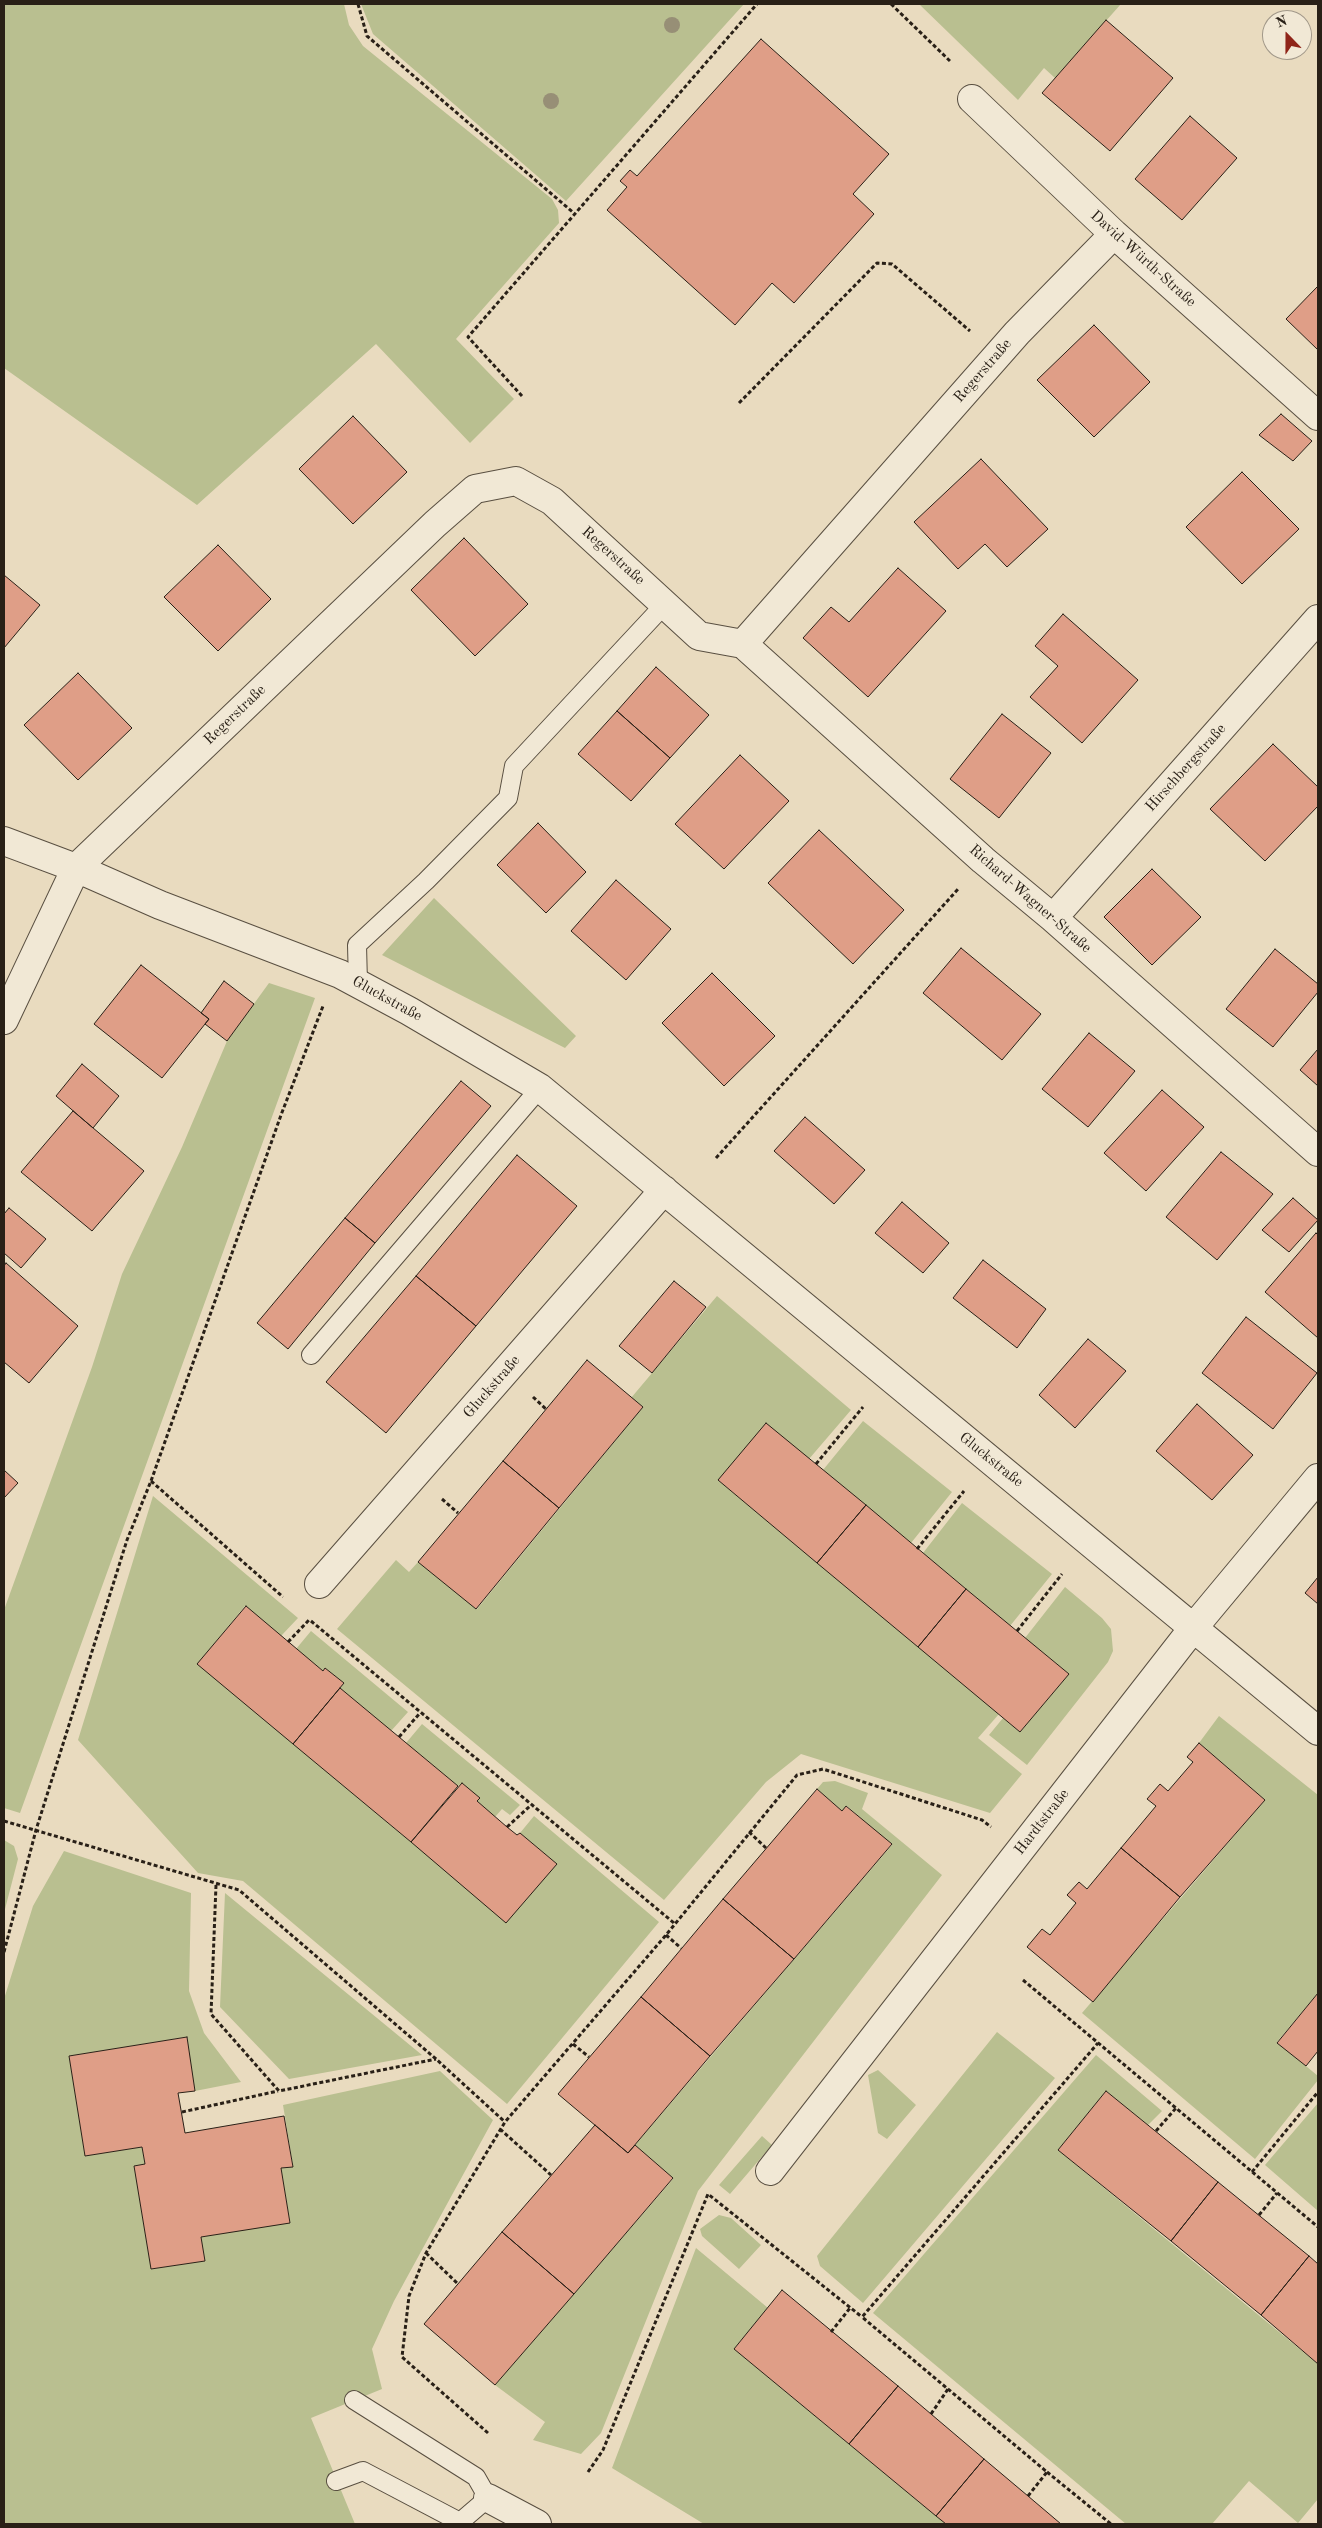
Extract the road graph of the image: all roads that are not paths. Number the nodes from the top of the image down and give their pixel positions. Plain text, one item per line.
1 (972, 99) dead end
2 (1114, 234) junction
3 (1318, 416) edge
4 (665, 604) junction
5 (1318, 619) edge
6 (743, 644) junction
7 (4, 841) edge
8 (76, 868) junction
9 (1053, 918) junction
10 (358, 983) junction
11 (4, 1020) edge
12 (540, 1088) junction
13 (1318, 1152) edge
14 (664, 1190) junction
15 (311, 1355) dead end
16 (1318, 1478) edge
17 (319, 1584) dead end
18 (1194, 1627) junction
19 (1318, 1731) edge
20 (770, 2170) dead end
21 (354, 2400) dead end
22 (336, 2481) dead end
23 (488, 2498) junction
24 (537, 2524) edge

1 - 2 street, David-Würth-Straße
2 - 3 street, David-Würth-Straße
2 - 6 street, Regerstraße
4 - 6 street, Regerstraße
4 - 8 street, Regerstraße
4 - 10 lane
5 - 9 street, Hirschbergstraße
6 - 9 street, Richard-Wagner-Straße
7 - 8 street, Gluckstraße
8 - 10 street, Gluckstraße
8 - 11 street
9 - 13 street, Richard-Wagner-Straße
10 - 12 street, Gluckstraße
12 - 14 street, Gluckstraße
12 - 15 lane
14 - 17 street, Gluckstraße
14 - 18 street, Gluckstraße
16 - 18 street, Hardtstraße
18 - 19 street, Gluckstraße
18 - 20 street, Hardtstraße
21 - 23 lane
22 - 23 lane
23 - 24 street

